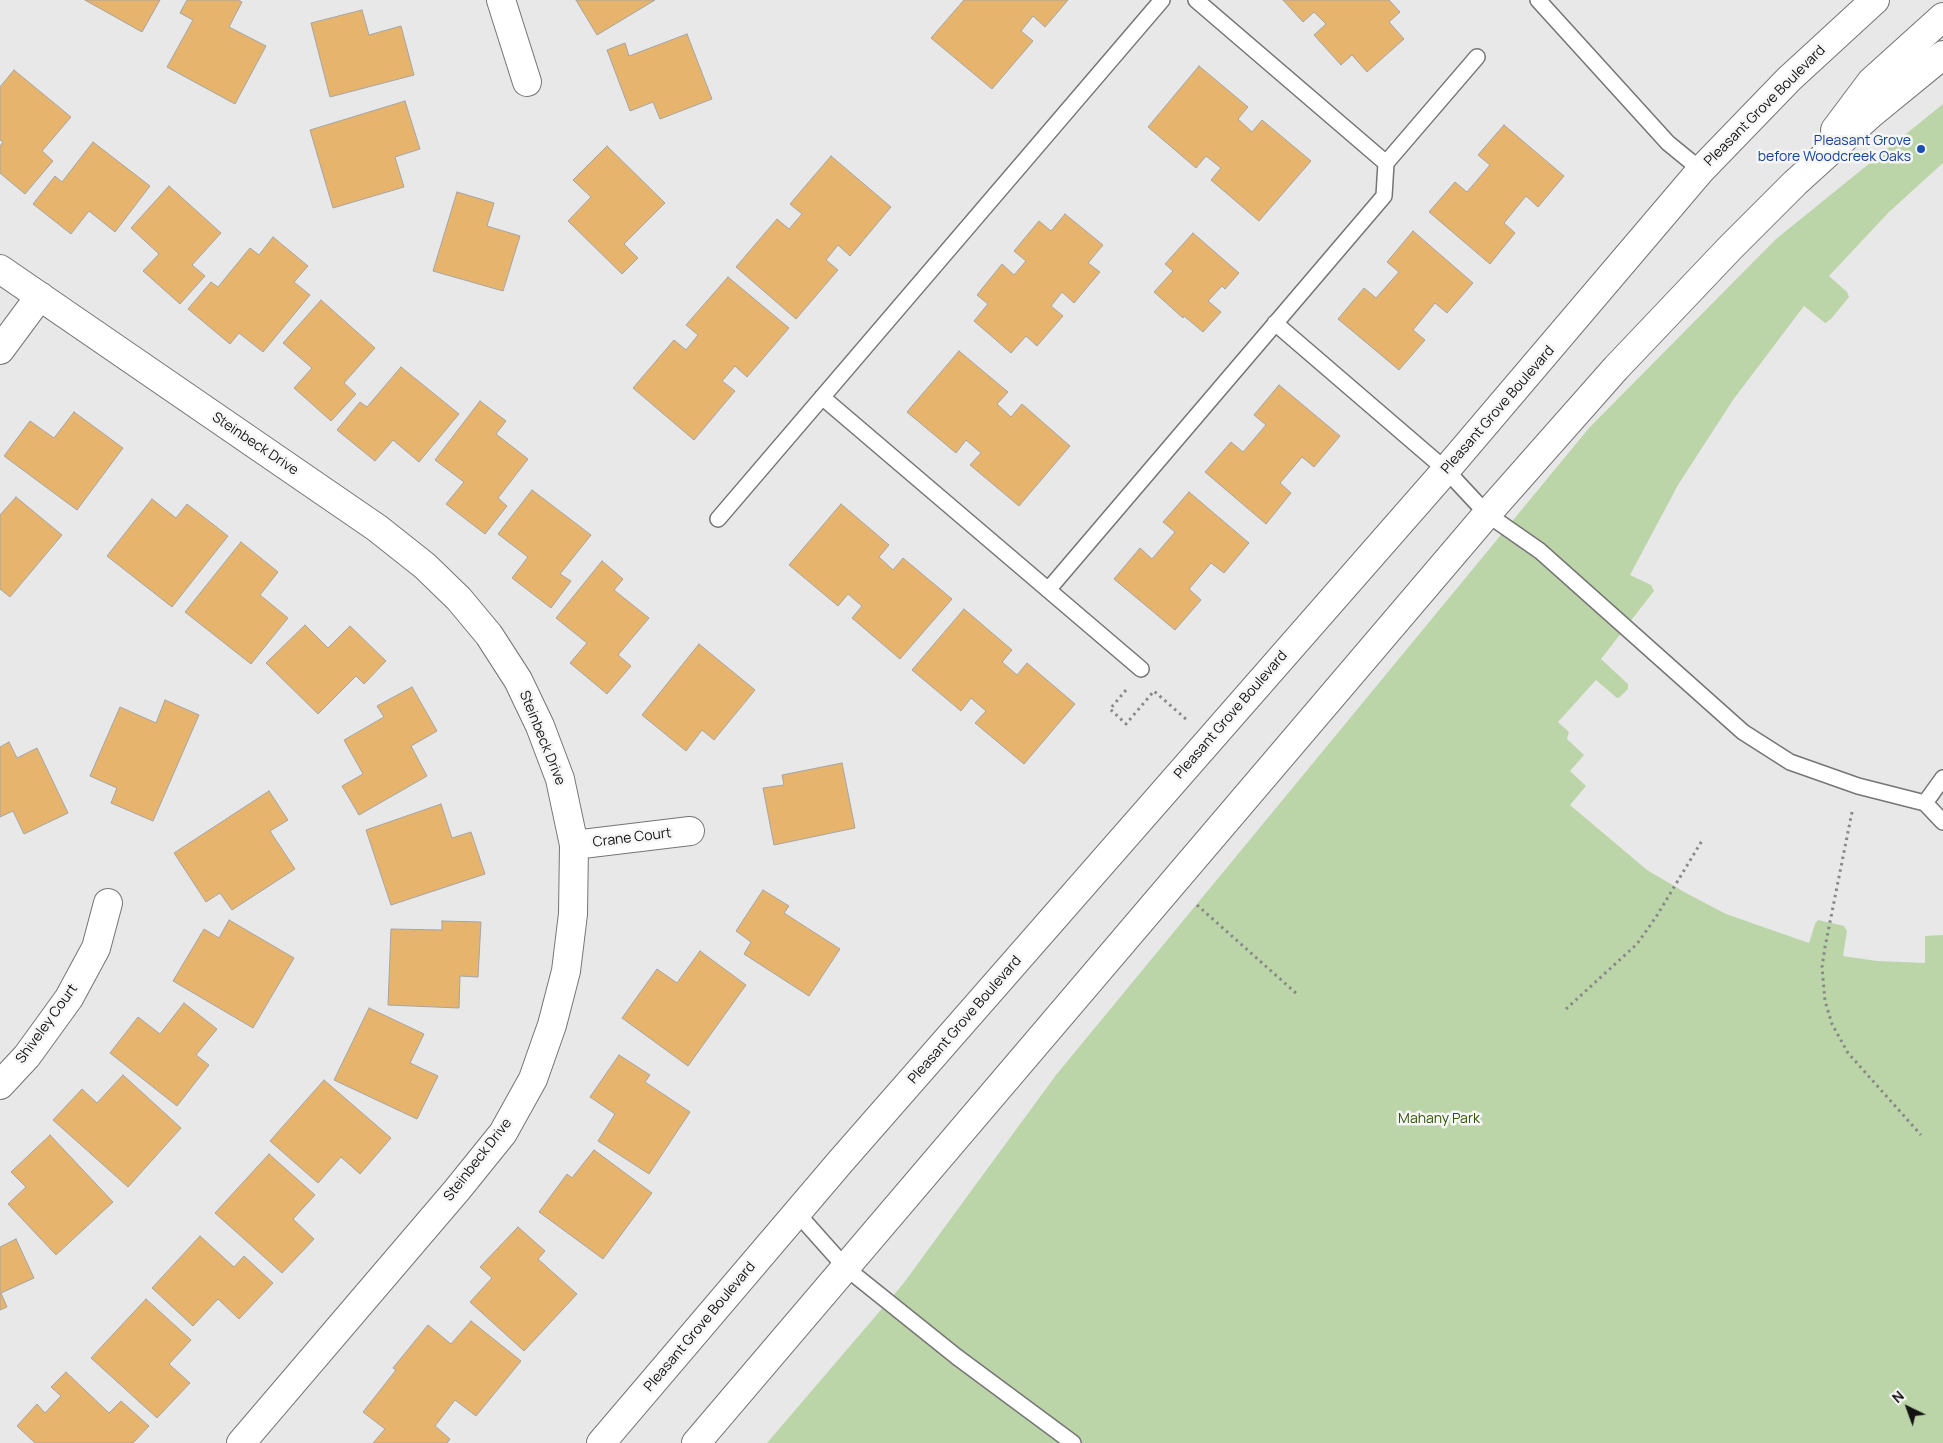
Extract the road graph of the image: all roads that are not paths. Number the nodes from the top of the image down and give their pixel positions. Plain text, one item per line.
1 (501, 0) edge
2 (1162, 0) edge
3 (1196, 0) edge
4 (1538, 0) edge
5 (1875, 0) edge
6 (1943, 17) edge
7 (1943, 55) edge
8 (1477, 57) dead end
9 (527, 82) dead end
10 (1386, 162) junction
11 (1701, 170) junction
12 (1795, 183) junction
13 (0, 269) edge
14 (40, 296) junction
15 (1275, 323) junction
16 (0, 350) edge
17 (822, 397) junction
18 (1446, 470) junction
19 (1488, 514) junction
20 (718, 519) dead end
21 (1048, 590) junction
22 (1141, 669) road end
23 (1943, 778) edge
24 (1925, 803) junction
25 (1943, 822) edge
26 (690, 831) dead end
27 (574, 845) junction
28 (108, 903) dead end
29 (0, 1085) edge
30 (797, 1213) junction
31 (846, 1268) junction
32 (241, 1443) edge
33 (601, 1443) edge
34 (696, 1443) edge
35 (1073, 1443) edge

1 - 9 main road
2 - 17 lane
3 - 10 lane
4 - 11 lane
5 - 11 main road, Pleasant Grove Boulevard
6 - 12 main road
7 - 12 main road
8 - 10 lane
10 - 15 lane
11 - 18 main road, Pleasant Grove Boulevard
12 - 19 main road
13 - 14 main road, Steinbeck Drive
14 - 16 main road
14 - 27 main road, Steinbeck Drive
15 - 18 lane
15 - 21 lane
17 - 20 lane
17 - 21 lane
18 - 19 lane
18 - 30 main road, Pleasant Grove Boulevard
19 - 24 lane
19 - 31 main road
21 - 22 lane
23 - 24 lane
24 - 25 lane
26 - 27 main road, Crane Court
27 - 32 main road, Steinbeck Drive
28 - 29 main road, Shiveley Court
30 - 31 lane
30 - 33 main road, Pleasant Grove Boulevard
31 - 34 main road
31 - 35 lane

